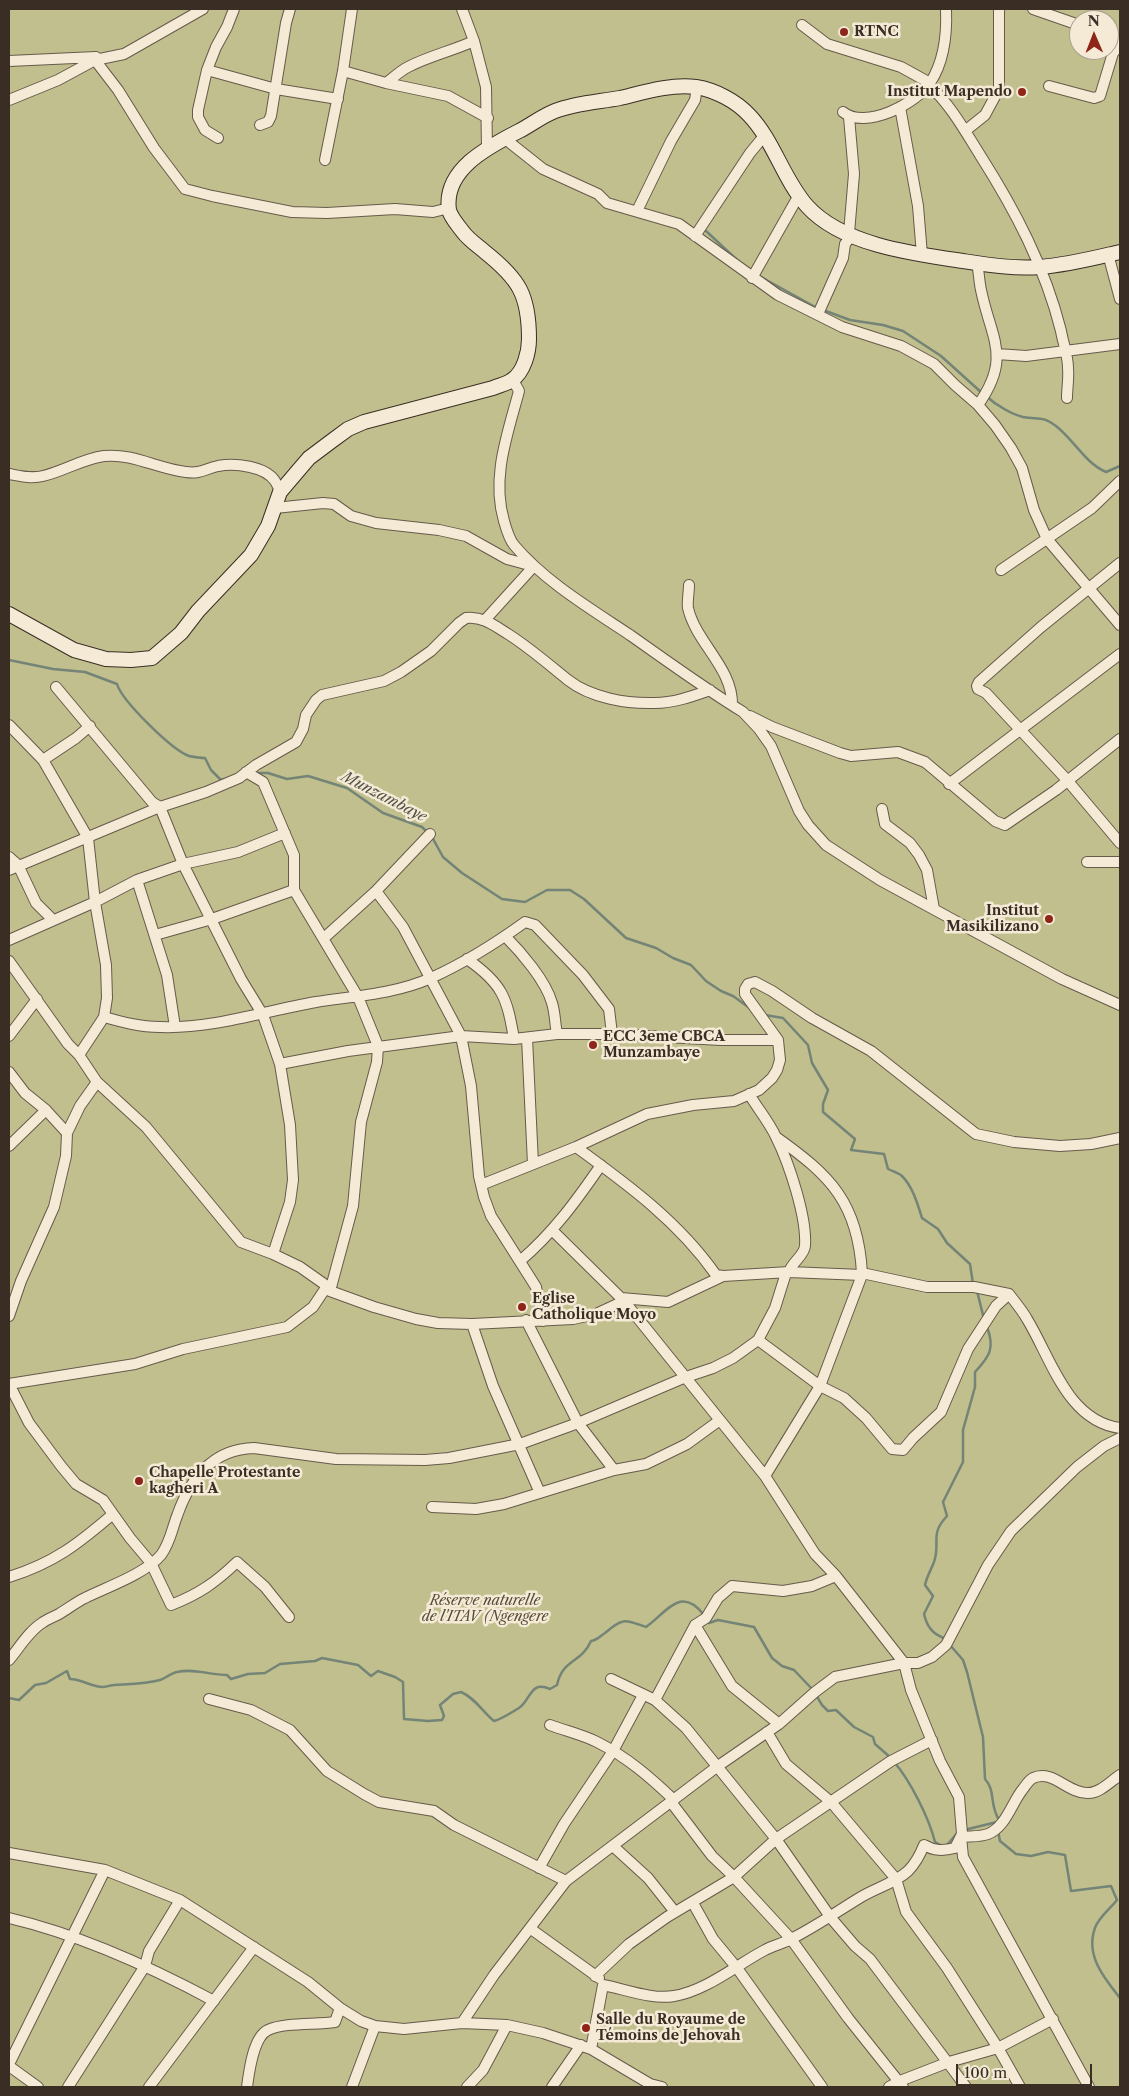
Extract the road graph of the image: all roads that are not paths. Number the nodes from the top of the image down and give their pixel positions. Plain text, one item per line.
1 (203, 9) edge
2 (234, 9) edge
3 (290, 9) edge
4 (352, 9) edge
5 (462, 9) edge
6 (946, 9) edge
7 (999, 9) edge
8 (1033, 9) edge
9 (1069, 22) edge
10 (802, 25) dead end
11 (474, 41) junction
12 (1120, 44) edge
13 (124, 54) junction
14 (95, 60) junction
15 (9, 61) edge
16 (208, 70) junction
17 (343, 71) junction
18 (386, 83) junction
19 (929, 84) junction
20 (1049, 86) dead end
21 (697, 88) junction
22 (276, 89) junction
23 (338, 99) junction
24 (9, 100) edge
25 (900, 107) junction
26 (488, 118) junction
27 (260, 125) dead end
28 (965, 131) junction
29 (764, 136) junction
30 (218, 138) dead end
31 (504, 138) junction
32 (488, 149) junction
33 (325, 160) dead end
34 (799, 195) junction
35 (449, 208) junction
36 (638, 212) junction
37 (850, 234) junction
38 (695, 236) junction
39 (1114, 253) edge
40 (922, 255) junction
41 (977, 263) junction
42 (1040, 267) junction
43 (752, 278) junction
44 (1120, 299) edge
45 (818, 314) junction
46 (1120, 344) edge
47 (1066, 352) junction
48 (997, 354) junction
49 (513, 380) junction
50 (1067, 398) dead end
51 (978, 404) junction
52 (9, 474) edge
53 (1120, 481) edge
54 (280, 492) junction
55 (275, 508) junction
56 (1047, 539) junction
57 (1120, 563) edge
58 (534, 566) junction
59 (1001, 570) dead end
60 (689, 585) dead end
61 (1089, 590) junction
62 (9, 614) edge
63 (485, 620) junction
64 (1120, 625) edge
65 (1120, 654) edge
66 (56, 686) dead end
67 (710, 690) junction
68 (732, 705) junction
69 (743, 712) junction
70 (90, 726) junction
71 (1020, 730) junction
72 (11, 731) edge
73 (1120, 739) edge
74 (43, 760) junction
75 (243, 775) junction
76 (1067, 780) junction
77 (949, 784) junction
78 (160, 807) junction
79 (882, 809) dead end
80 (1116, 829) edge
81 (285, 833) junction
82 (430, 834) dead end
83 (88, 838) junction
84 (1120, 843) edge
85 (9, 857) edge
86 (1087, 862) dead end
87 (1120, 862) edge
88 (183, 864) junction
89 (14, 867) edge
90 (137, 880) junction
91 (294, 890) junction
92 (376, 891) junction
93 (95, 902) junction
94 (934, 909) junction
95 (212, 919) junction
96 (53, 920) junction
97 (155, 934) junction
98 (505, 936) junction
99 (324, 938) junction
100 (9, 940) edge
101 (467, 959) junction
102 (9, 961) edge
103 (431, 978) junction
104 (358, 997) junction
105 (37, 999) junction
106 (1120, 1005) edge
107 (263, 1014) junction
108 (104, 1017) junction
109 (175, 1027) junction
110 (557, 1034) junction
111 (612, 1034) junction
112 (9, 1036) edge
113 (462, 1036) junction
114 (527, 1038) junction
115 (514, 1039) junction
116 (778, 1040) junction
117 (378, 1046) junction
118 (79, 1055) junction
119 (280, 1064) junction
120 (9, 1072) edge
121 (97, 1082) junction
122 (749, 1094) junction
123 (46, 1110) junction
124 (67, 1133) junction
125 (776, 1137) junction
126 (1120, 1138) edge
127 (9, 1146) edge
128 (576, 1147) junction
129 (533, 1164) junction
130 (601, 1165) junction
131 (481, 1184) junction
132 (552, 1230) junction
133 (273, 1254) junction
134 (520, 1261) junction
135 (788, 1273) junction
136 (862, 1274) junction
137 (723, 1276) junction
138 (328, 1288) junction
139 (1009, 1294) junction
140 (623, 1299) junction
141 (9, 1316) edge
142 (526, 1320) junction
143 (543, 1321) junction
144 (472, 1324) junction
145 (758, 1340) junction
146 (686, 1377) junction
147 (9, 1384) edge
148 (820, 1386) junction
149 (720, 1420) junction
150 (578, 1423) junction
151 (1120, 1428) edge
152 (1120, 1438) edge
153 (520, 1444) junction
154 (614, 1470) junction
155 (765, 1476) junction
156 (540, 1493) junction
157 (432, 1507) dead end
158 (113, 1514) junction
159 (151, 1563) junction
160 (836, 1576) junction
161 (9, 1577) edge
162 (289, 1617) dead end
163 (695, 1625) junction
164 (9, 1660) edge
165 (904, 1663) junction
166 (611, 1679) dead end
167 (643, 1695) junction
168 (209, 1699) dead end
169 (655, 1700) junction
170 (779, 1724) junction
171 (550, 1725) dead end
172 (767, 1732) junction
173 (932, 1740) junction
174 (613, 1751) junction
175 (718, 1766) junction
176 (1120, 1775) edge
177 (672, 1801) junction
178 (831, 1802) junction
179 (961, 1832) junction
180 (776, 1839) junction
181 (614, 1847) junction
182 (9, 1853) edge
183 (539, 1868) junction
184 (105, 1870) junction
185 (734, 1877) junction
186 (896, 1879) junction
187 (566, 1881) junction
188 (180, 1900) junction
189 (693, 1903) junction
190 (676, 1912) junction
191 (9, 1918) edge
192 (831, 1918) junction
193 (531, 1929) junction
194 (72, 1935) junction
195 (791, 1940) junction
196 (254, 1947) junction
197 (145, 1966) junction
198 (737, 1968) junction
199 (595, 1976) junction
200 (642, 1993) junction
201 (214, 2001) junction
202 (340, 2008) junction
203 (1052, 2019) junction
204 (462, 2023) junction
205 (508, 2025) junction
206 (375, 2026) junction
207 (581, 2045) junction
208 (998, 2048) junction
209 (591, 2049) junction
210 (949, 2062) junction
211 (9, 2065) edge
212 (901, 2084) edge
213 (355, 2085) edge
214 (650, 2086) edge
215 (38, 2087) edge
216 (68, 2087) edge
217 (149, 2087) edge
218 (247, 2087) edge
219 (467, 2087) edge
220 (552, 2087) edge
221 (662, 2087) edge
222 (822, 2087) edge
223 (889, 2087) edge
224 (966, 2087) edge
225 (1020, 2087) edge
226 (1089, 2087) edge

1 - 13 street
2 - 16 street
3 - 22 street
4 - 17 street
5 - 11 street
6 - 19 street
7 - 28 street
8 - 9 street
10 - 19 street
11 - 18 street
11 - 26 street
12 - 20 street
13 - 14 street
13 - 15 street
14 - 24 street
14 - 35 street
16 - 22 street
16 - 30 street
17 - 18 street
17 - 23 street
18 - 26 street
19 - 25 street
19 - 28 street
21 - 29 street
21 - 31 street
21 - 36 street
22 - 23 street
22 - 27 street
23 - 33 street
25 - 37 street
25 - 40 street
26 - 32 street
28 - 42 street
29 - 34 street
29 - 38 street
31 - 32 street
31 - 36 street
32 - 35 street
34 - 37 street
34 - 43 street
35 - 49 street
36 - 38 street
37 - 40 street
37 - 45 street
38 - 43 street
39 - 42 street
39 - 44 street
40 - 41 street
41 - 42 street
41 - 48 street
42 - 47 street
43 - 45 street
45 - 51 street
46 - 47 street
47 - 48 street
47 - 50 street
48 - 51 street
49 - 54 street
49 - 58 street
51 - 56 street
52 - 54 street
53 - 56 street
54 - 55 street
55 - 58 street
55 - 62 street
56 - 59 street
56 - 61 street
57 - 61 street
58 - 63 street
58 - 67 street
60 - 68 street
61 - 64 street
61 - 71 street
63 - 67 street
63 - 75 street
65 - 71 street
66 - 70 street
67 - 68 street
68 - 69 street
69 - 77 street
69 - 94 street
70 - 74 street
70 - 78 street
71 - 76 street
71 - 77 street
72 - 74 street
73 - 76 street
74 - 83 street
75 - 78 street
75 - 81 street
76 - 77 street
76 - 80 street
78 - 83 street
78 - 88 street
79 - 94 street
80 - 84 street
81 - 88 street
81 - 91 street
82 - 92 street
83 - 89 street
83 - 93 street
85 - 89 street
86 - 87 street
88 - 90 street
88 - 95 street
89 - 96 street
90 - 93 street
90 - 97 street
91 - 95 street
91 - 99 street
92 - 99 street
92 - 103 street
93 - 96 street
93 - 108 street
94 - 106 street
95 - 97 street
95 - 107 street
96 - 100 street
97 - 109 street
98 - 101 street
98 - 110 street
98 - 111 street
99 - 104 street
101 - 103 street
101 - 115 street
102 - 105 street
103 - 104 street
103 - 113 street
104 - 107 street
104 - 117 street
105 - 112 street
105 - 118 street
107 - 109 street
107 - 119 street
108 - 109 street
108 - 118 street
110 - 111 street
110 - 114 street
111 - 116 street
113 - 115 street
113 - 117 street
113 - 131 street
114 - 115 street
114 - 129 street
116 - 122 street
116 - 126 street
117 - 119 street
117 - 138 street
118 - 121 street
119 - 133 street
120 - 123 street
121 - 124 street
121 - 133 street
122 - 125 street
122 - 128 street
123 - 124 street
123 - 127 street
124 - 141 street
125 - 135 street
125 - 136 street
128 - 129 street
128 - 130 street
129 - 131 street
130 - 132 street
130 - 137 street
131 - 134 street
132 - 134 street
132 - 140 street
133 - 138 street
134 - 143 street
135 - 136 street
135 - 137 street
135 - 145 street
136 - 139 street
136 - 148 street
137 - 140 street
138 - 144 street
138 - 147 street
139 - 148 street
139 - 151 street
140 - 143 street
140 - 146 street
142 - 143 street
142 - 144 street
142 - 150 street
144 - 153 street
145 - 146 street
145 - 148 street
146 - 149 street
146 - 150 street
147 - 158 street
148 - 155 street
149 - 154 street
149 - 155 street
150 - 153 street
150 - 154 street
152 - 165 street
153 - 156 street
153 - 159 street
154 - 156 street
155 - 160 street
156 - 157 street
158 - 159 street
158 - 161 street
159 - 162 street
159 - 164 street
160 - 163 street
160 - 165 street
163 - 169 street
163 - 170 street
165 - 170 street
165 - 173 street
166 - 167 street
167 - 169 street
167 - 174 street
168 - 183 street
169 - 175 street
170 - 172 street
171 - 174 street
172 - 175 street
172 - 178 street
173 - 178 street
173 - 179 street
174 - 177 street
174 - 183 street
175 - 177 street
175 - 180 street
176 - 179 street
177 - 181 street
177 - 185 street
178 - 180 street
178 - 186 street
179 - 186 street
179 - 203 street
180 - 185 street
180 - 192 street
181 - 187 street
181 - 190 street
182 - 184 street
183 - 187 street
184 - 188 street
184 - 194 street
185 - 189 street
185 - 195 street
186 - 192 street
186 - 208 street
187 - 193 street
188 - 196 street
188 - 197 street
189 - 190 street
189 - 198 street
190 - 199 street
191 - 194 street
192 - 195 street
192 - 210 street
193 - 199 street
193 - 204 street
194 - 197 street
194 - 211 street
195 - 198 street
195 - 212 street
196 - 201 street
196 - 202 street
197 - 201 street
197 - 216 street
198 - 200 street
198 - 222 street
199 - 200 street
200 - 209 street
201 - 217 street
202 - 206 street
202 - 218 street
203 - 208 street
203 - 226 street
204 - 205 street
204 - 206 street
205 - 207 street
205 - 219 street
206 - 213 street
207 - 209 street
207 - 220 street
208 - 210 street
208 - 225 street
209 - 214 street
210 - 212 street
210 - 224 street
211 - 215 street
212 - 223 street
214 - 221 street

